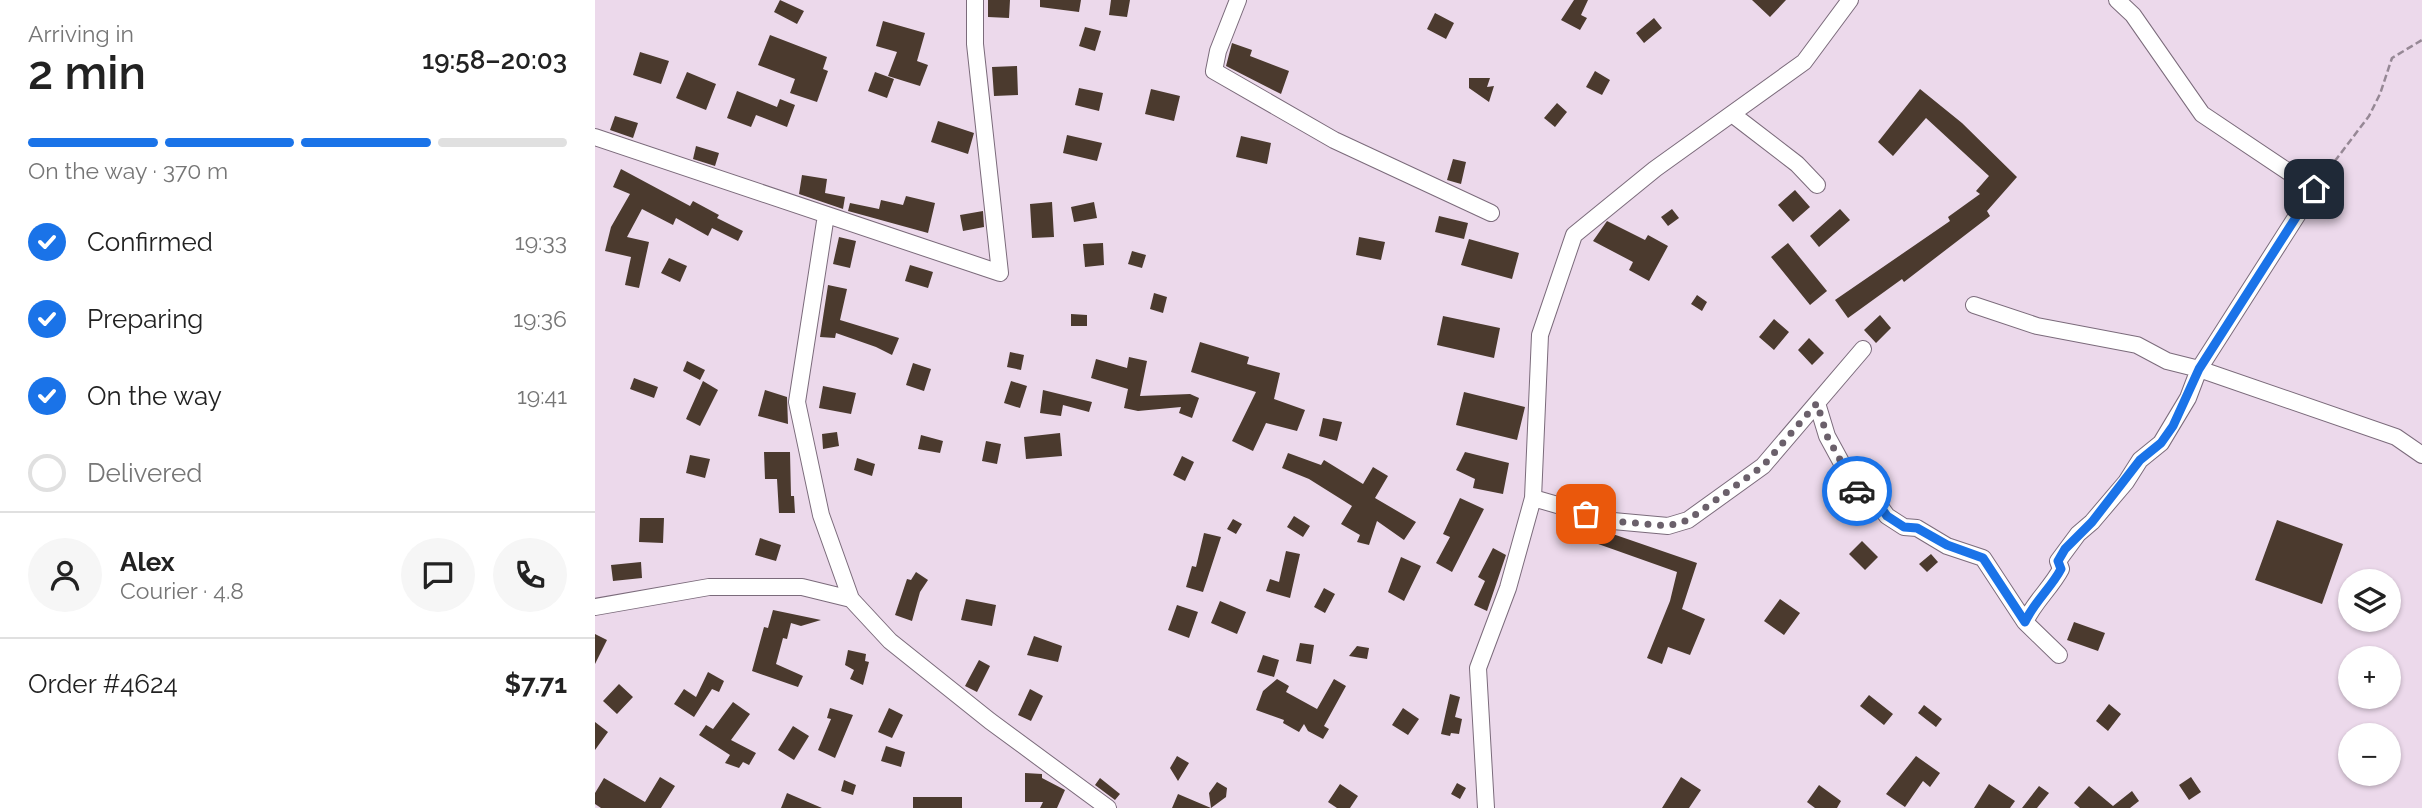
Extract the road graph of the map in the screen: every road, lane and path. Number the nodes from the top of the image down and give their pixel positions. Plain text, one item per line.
1 (975, 0) edge
2 (1238, 0) edge
3 (1850, 0) edge
4 (2117, 0) edge
5 (2422, 40) edge
6 (1732, 114) junction
7 (595, 137) edge
8 (1817, 185) dead end
9 (2314, 189) junction
10 (1491, 213) dead end
11 (826, 215) junction
12 (1974, 305) dead end
13 (1863, 349) dead end
14 (2199, 369) junction
15 (1817, 403) junction
16 (2422, 455) edge
17 (1533, 498) junction
18 (851, 599) junction
19 (595, 607) edge
20 (2025, 622) junction
21 (2059, 655) dead end
22 (1108, 808) edge
23 (1486, 808) edge

1 - 11 street
2 - 10 street
3 - 6 street
4 - 9 street
5 - 9 path
6 - 8 street
6 - 17 street
7 - 11 street
9 - 14 street
11 - 18 street
12 - 14 street
13 - 15 street
14 - 16 street
14 - 20 street
15 - 17 street
15 - 20 street
17 - 23 street
18 - 19 street
18 - 22 street
20 - 21 street

